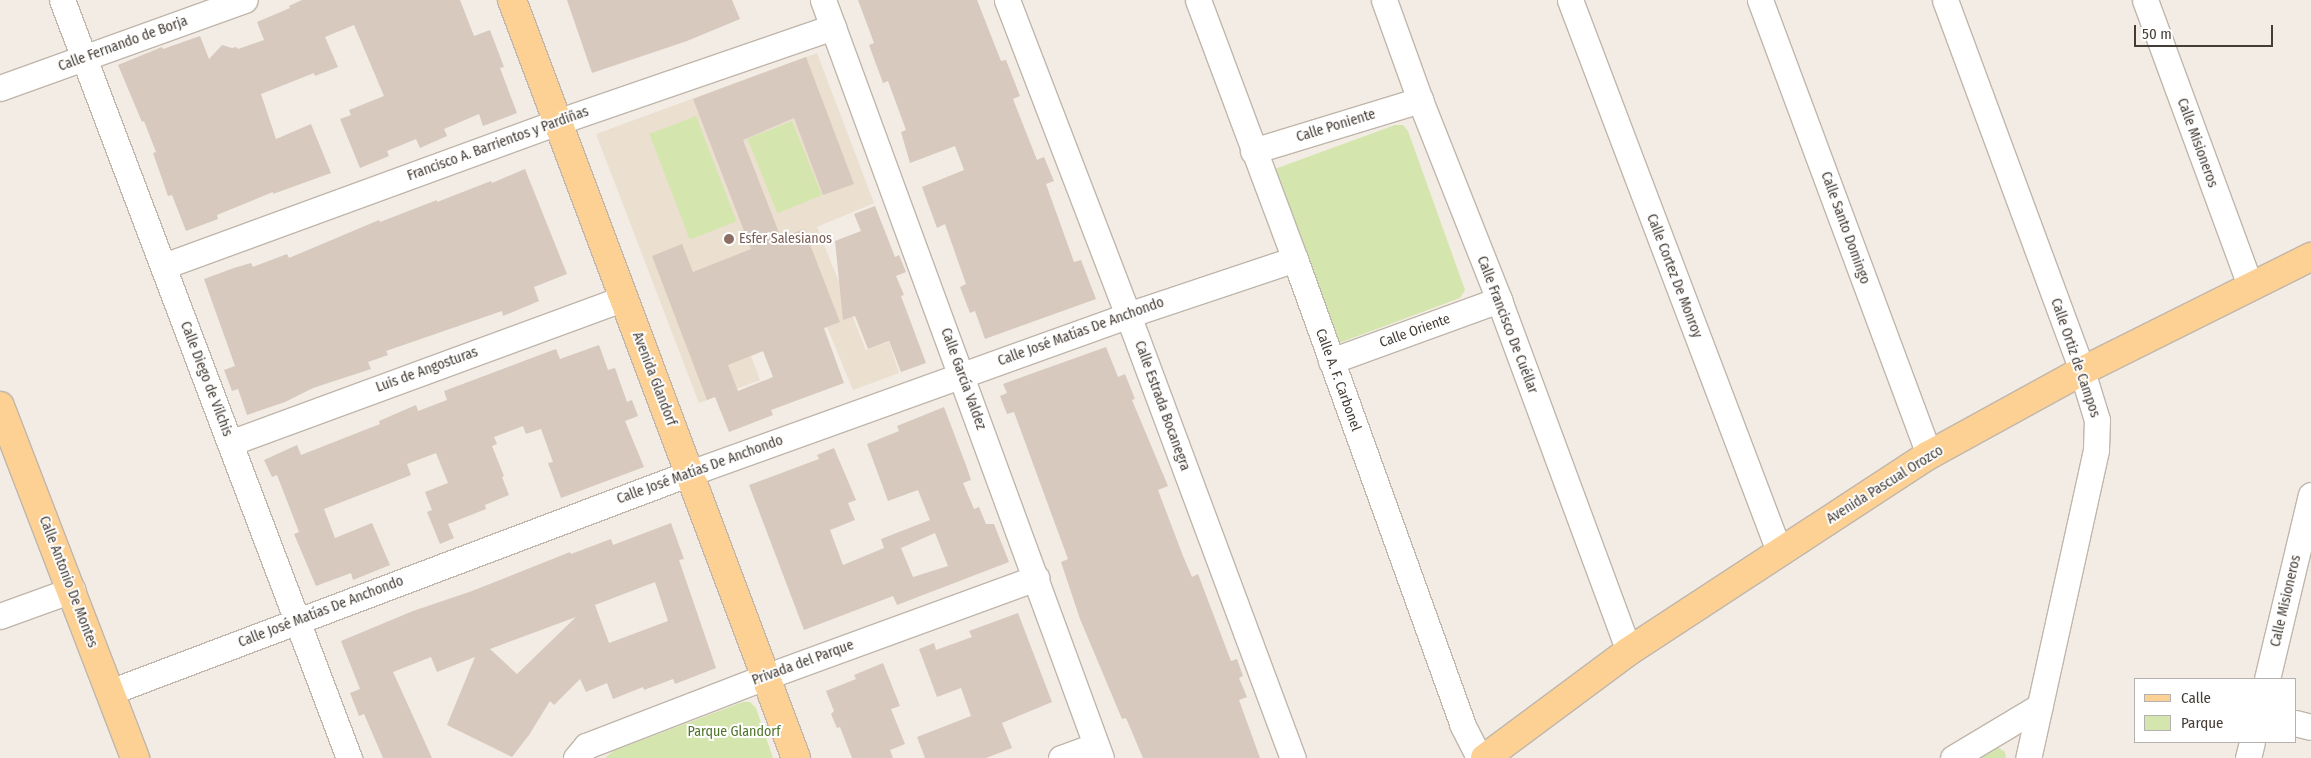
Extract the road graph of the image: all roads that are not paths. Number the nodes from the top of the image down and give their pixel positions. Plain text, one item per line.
1 (62, 0) edge
2 (245, 0) edge
3 (512, 0) edge
4 (823, 0) edge
5 (1007, 0) edge
6 (1198, 0) edge
7 (1384, 0) edge
8 (1570, 0) edge
9 (1760, 0) edge
10 (1945, 0) edge
11 (2144, 0) edge
12 (833, 27) junction
13 (84, 58) junction
14 (0, 88) edge
15 (1420, 100) junction
16 (558, 122) junction
17 (1253, 151) junction
18 (2311, 257) edge
19 (1295, 260) junction
20 (164, 266) junction
21 (2250, 286) junction
22 (624, 298) junction
23 (1498, 300) junction
24 (1128, 315) junction
25 (1331, 361) junction
26 (2082, 370) junction
27 (962, 375) junction
28 (0, 406) edge
29 (230, 443) junction
30 (1929, 456) junction
31 (690, 473) junction
32 (2311, 494) edge
33 (1778, 552) junction
34 (1036, 578) junction
35 (2301, 580) edge
36 (72, 590) junction
37 (0, 616) edge
38 (298, 621) junction
39 (1629, 651) junction
40 (765, 677) junction
41 (2267, 678) edge
42 (110, 692) junction
43 (2040, 706) junction
44 (2296, 723) edge
45 (2311, 727) edge
46 (2252, 743) edge
47 (1098, 751) edge
48 (135, 758) edge
49 (349, 758) edge
50 (576, 758) edge
51 (796, 758) edge
52 (1061, 758) edge
53 (1293, 758) edge
54 (1479, 758) edge
55 (1485, 758) edge
56 (1952, 758) edge
57 (2028, 758) edge
58 (2248, 758) edge

1 - 13 street, Calle Diego de Vilchis
2 - 13 street, Calle Fernando de Borja
3 - 16 main road, Avenida Glandorf
4 - 12 street, Calle García Valdez
5 - 24 street, Calle Estrada Bocanegra
6 - 17 street, Calle A. F. Carbonel
7 - 15 street, Calle Francisco De Cuéllar
8 - 33 street, Calle Cortez De Monroy
9 - 30 street, Calle Santo Domingo
10 - 26 street, Calle Ortiz de Campos
11 - 21 street, Calle Misioneros
12 - 16 street, Francisco A. Barrientos y Pardiñas
12 - 27 street, Calle García Valdez
13 - 14 street, Calle Fernando de Borja
13 - 20 street, Calle Diego de Vilchis
15 - 17 street, Calle Poniente
15 - 23 street, Calle Francisco De Cuéllar
16 - 20 street, Francisco A. Barrientos y Pardiñas
16 - 22 main road, Avenida Glandorf
17 - 19 street, Calle A. F. Carbonel
18 - 21 main road, Avenida Pascual Orozco
19 - 24 street, Calle José Matías De Anchondo
19 - 25 street, Calle A. F. Carbonel
20 - 29 street, Calle Diego de Vilchis
21 - 26 main road, Avenida Pascual Orozco
22 - 29 street, Luis de Angosturas
22 - 31 main road, Avenida Glandorf
23 - 25 street, Calle Oriente
23 - 39 street, Calle Francisco De Cuéllar
24 - 27 street, Calle José Matías De Anchondo
24 - 53 street, Calle Estrada Bocanegra
25 - 54 street, Calle A. F. Carbonel
26 - 30 main road, Avenida Pascual Orozco
26 - 43 street, Calle Ortiz de Campos
27 - 31 street, Calle José Matías De Anchondo
27 - 34 street, Calle García Valdez
28 - 36 main road, Calle Antonio De Montes
29 - 38 street, Calle Diego de Vilchis
30 - 33 main road, Avenida Pascual Orozco
31 - 38 street, Calle José Matías De Anchondo
31 - 40 main road, Avenida Glandorf
32 - 35 street, Calle Misioneros
33 - 39 main road, Avenida Pascual Orozco
34 - 40 street, Privada del Parque
34 - 47 street, Calle García Valdez
35 - 41 street, Calle Misioneros
36 - 37 street
36 - 42 main road, Calle Antonio De Montes
38 - 42 street, Calle José Matías De Anchondo
38 - 49 street, Calle Diego de Vilchis
39 - 55 main road, Avenida Pascual Orozco
40 - 50 street, Privada del Parque
40 - 51 main road, Avenida Glandorf
42 - 48 main road, Calle Antonio De Montes
43 - 56 street
43 - 57 street, Calle Ortiz de Campos
44 - 45 street
46 - 58 street
47 - 52 street

